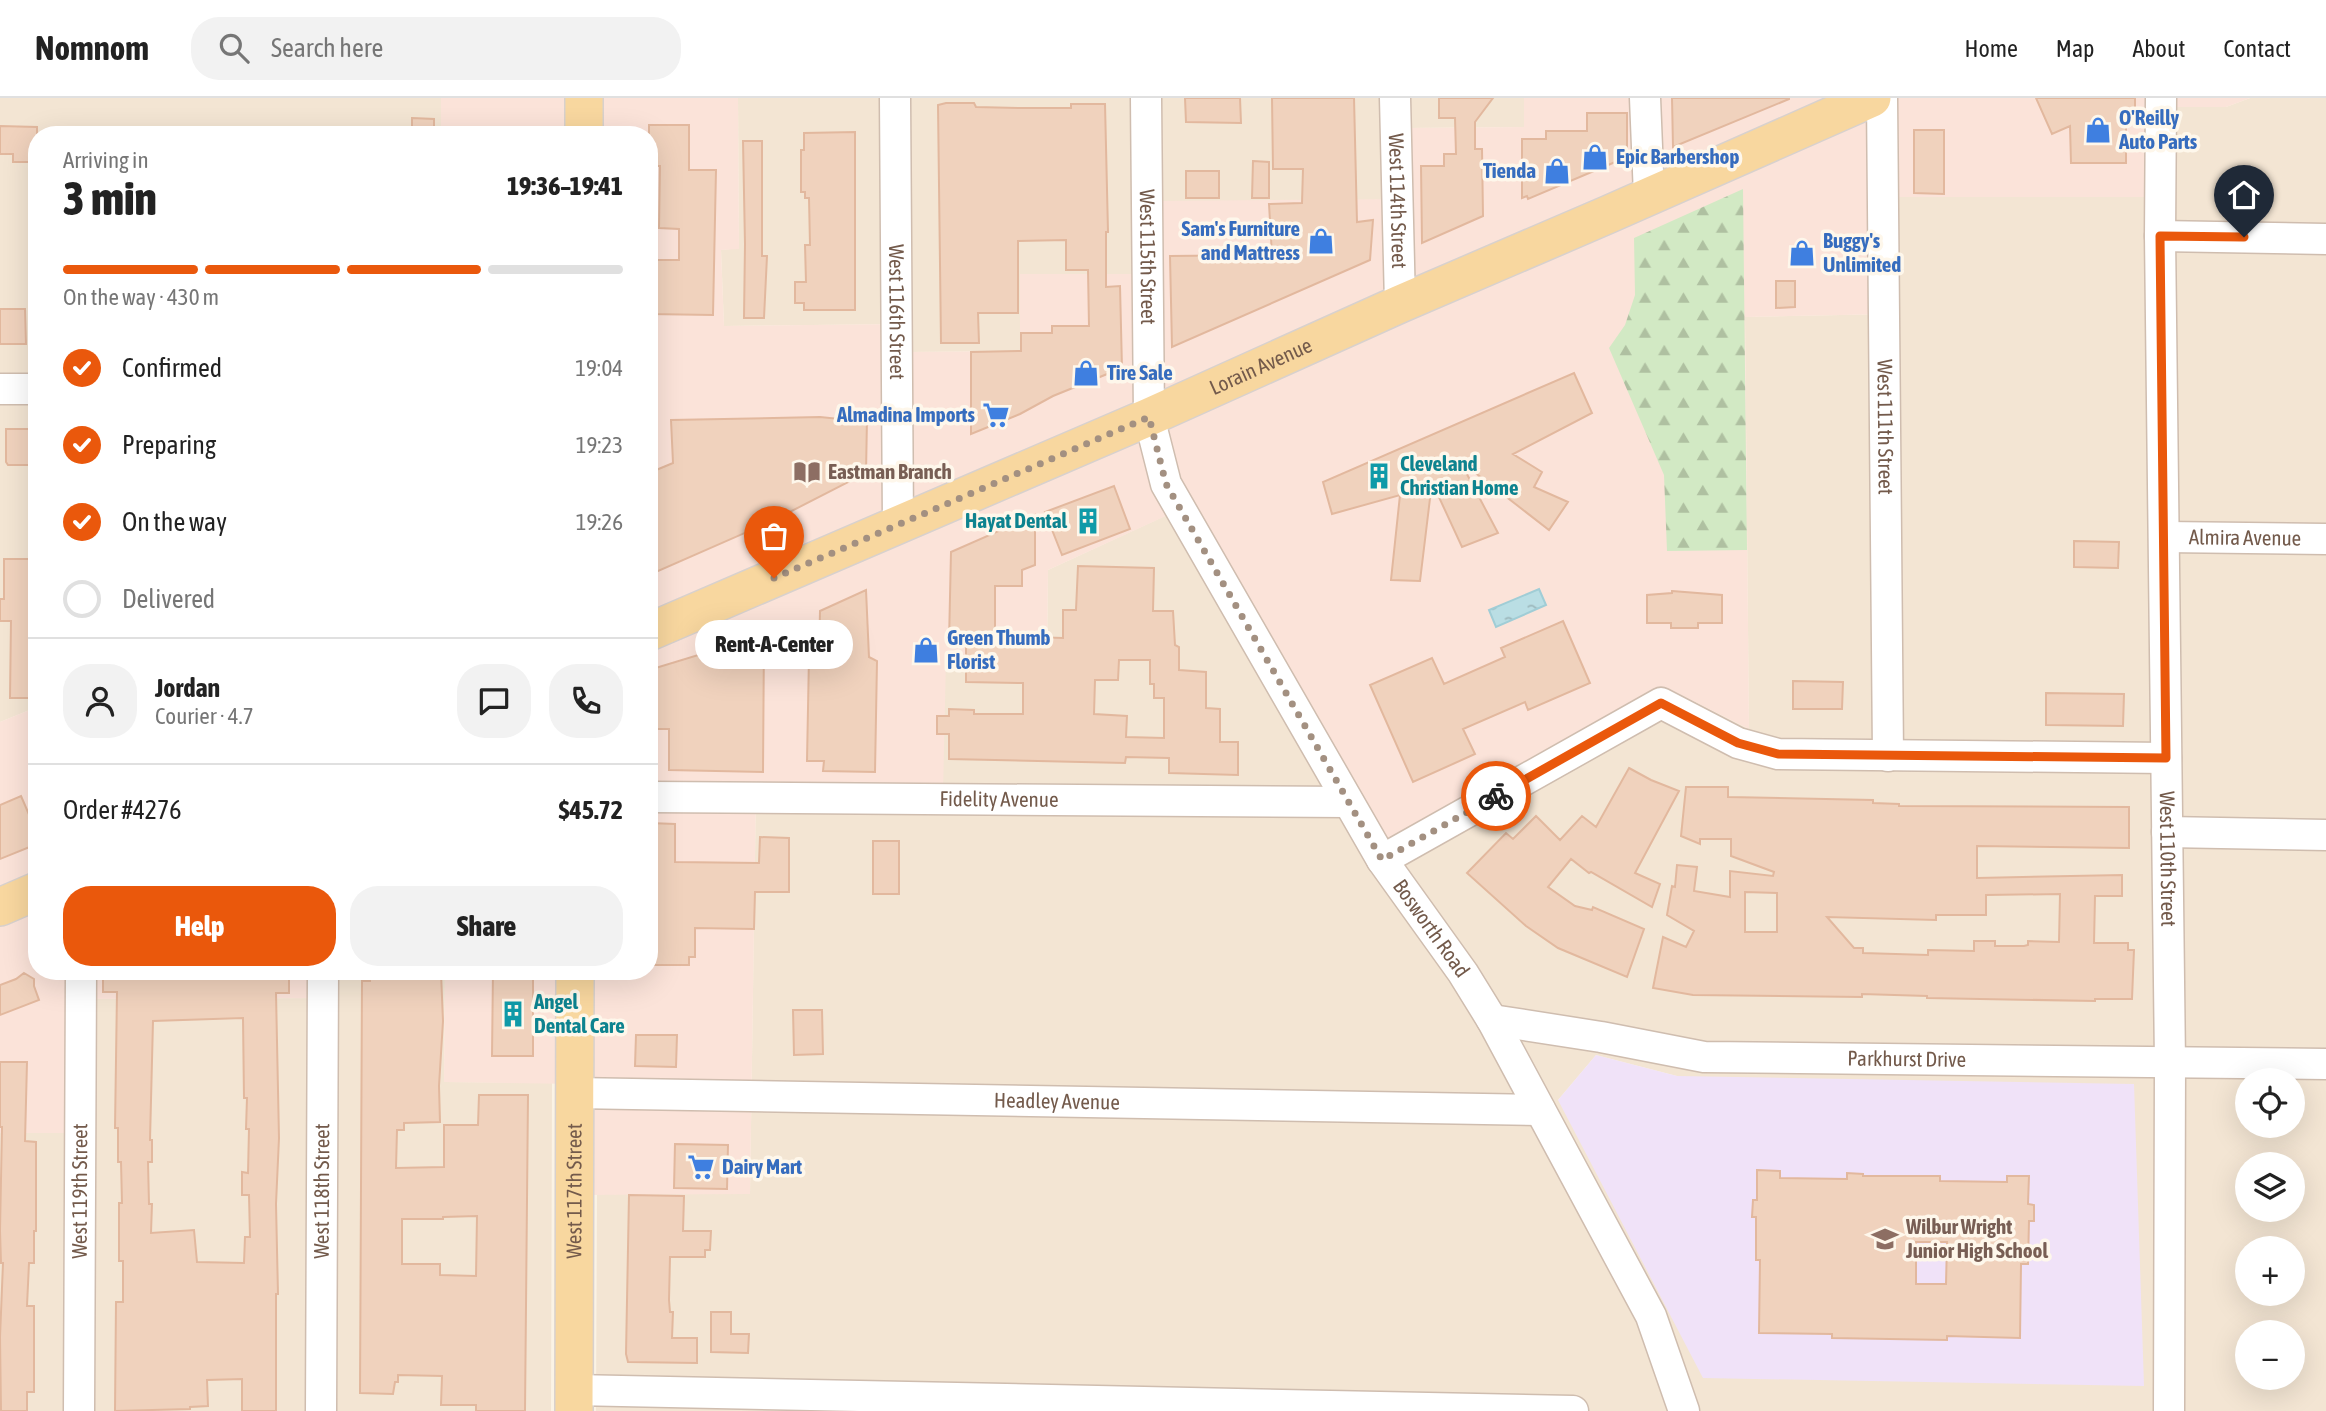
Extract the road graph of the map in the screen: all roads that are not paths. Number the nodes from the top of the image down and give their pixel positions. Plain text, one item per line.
1 (584, 98) edge
2 (895, 98) edge
3 (1146, 98) edge
4 (1395, 98) edge
5 (1645, 98) edge
6 (1872, 98) edge
7 (1882, 98) edge
8 (2161, 98) edge
9 (584, 126) edge
10 (1649, 196) junction
11 (2160, 236) junction
12 (2326, 239) edge
13 (1400, 304) junction
14 (0, 389) edge
15 (28, 389) edge
16 (1149, 417) junction
17 (898, 524) junction
18 (2165, 537) junction
19 (2326, 539) edge
20 (658, 628) edge
21 (1888, 756) junction
22 (2166, 758) junction
23 (658, 797) edge
24 (1348, 802) junction
25 (2167, 832) junction
26 (2326, 835) edge
27 (1382, 860) junction
28 (28, 895) edge
29 (0, 907) edge
30 (81, 980) edge
31 (323, 980) edge
32 (575, 980) edge
33 (1492, 1020) junction
34 (2169, 1064) junction
35 (2326, 1064) edge
36 (574, 1093) junction
37 (1540, 1110) junction
38 (574, 1401) edge
39 (79, 1411) edge
40 (321, 1411) edge
41 (1573, 1411) edge
42 (1684, 1411) edge
43 (2169, 1411) edge

1 - 9 main road
2 - 17 street, West 116th Street
3 - 16 street, West 115th Street
4 - 13 street, West 114th Street
5 - 10 street
6 - 10 main road, Lorain Avenue
7 - 21 street, West 111th Street
8 - 11 street, West 110th Street
10 - 13 main road, Lorain Avenue
11 - 12 street
11 - 18 street, West 110th Street
13 - 16 main road, Lorain Avenue
14 - 15 street
16 - 17 main road, Lorain Avenue
16 - 24 street, Bosworth Road
17 - 20 main road, Lorain Avenue
18 - 19 street, Almira Avenue
18 - 22 street, West 110th Street
21 - 22 street
21 - 27 street
22 - 25 street, West 110th Street
23 - 24 street, Fidelity Avenue
24 - 27 street, Bosworth Road
25 - 26 street
25 - 34 street, West 110th Street
27 - 33 street, Bosworth Road
28 - 29 main road
30 - 39 street, West 119th Street
31 - 40 street, West 118th Street
32 - 36 main road, West 117th Street
33 - 34 street, Parkhurst Drive
33 - 37 street, Bosworth Road
34 - 35 street, Parkhurst Drive
34 - 43 street, West 110th Street
36 - 37 street, Headley Avenue
36 - 38 main road, West 117th Street
37 - 42 street, Bosworth Road
38 - 41 street

